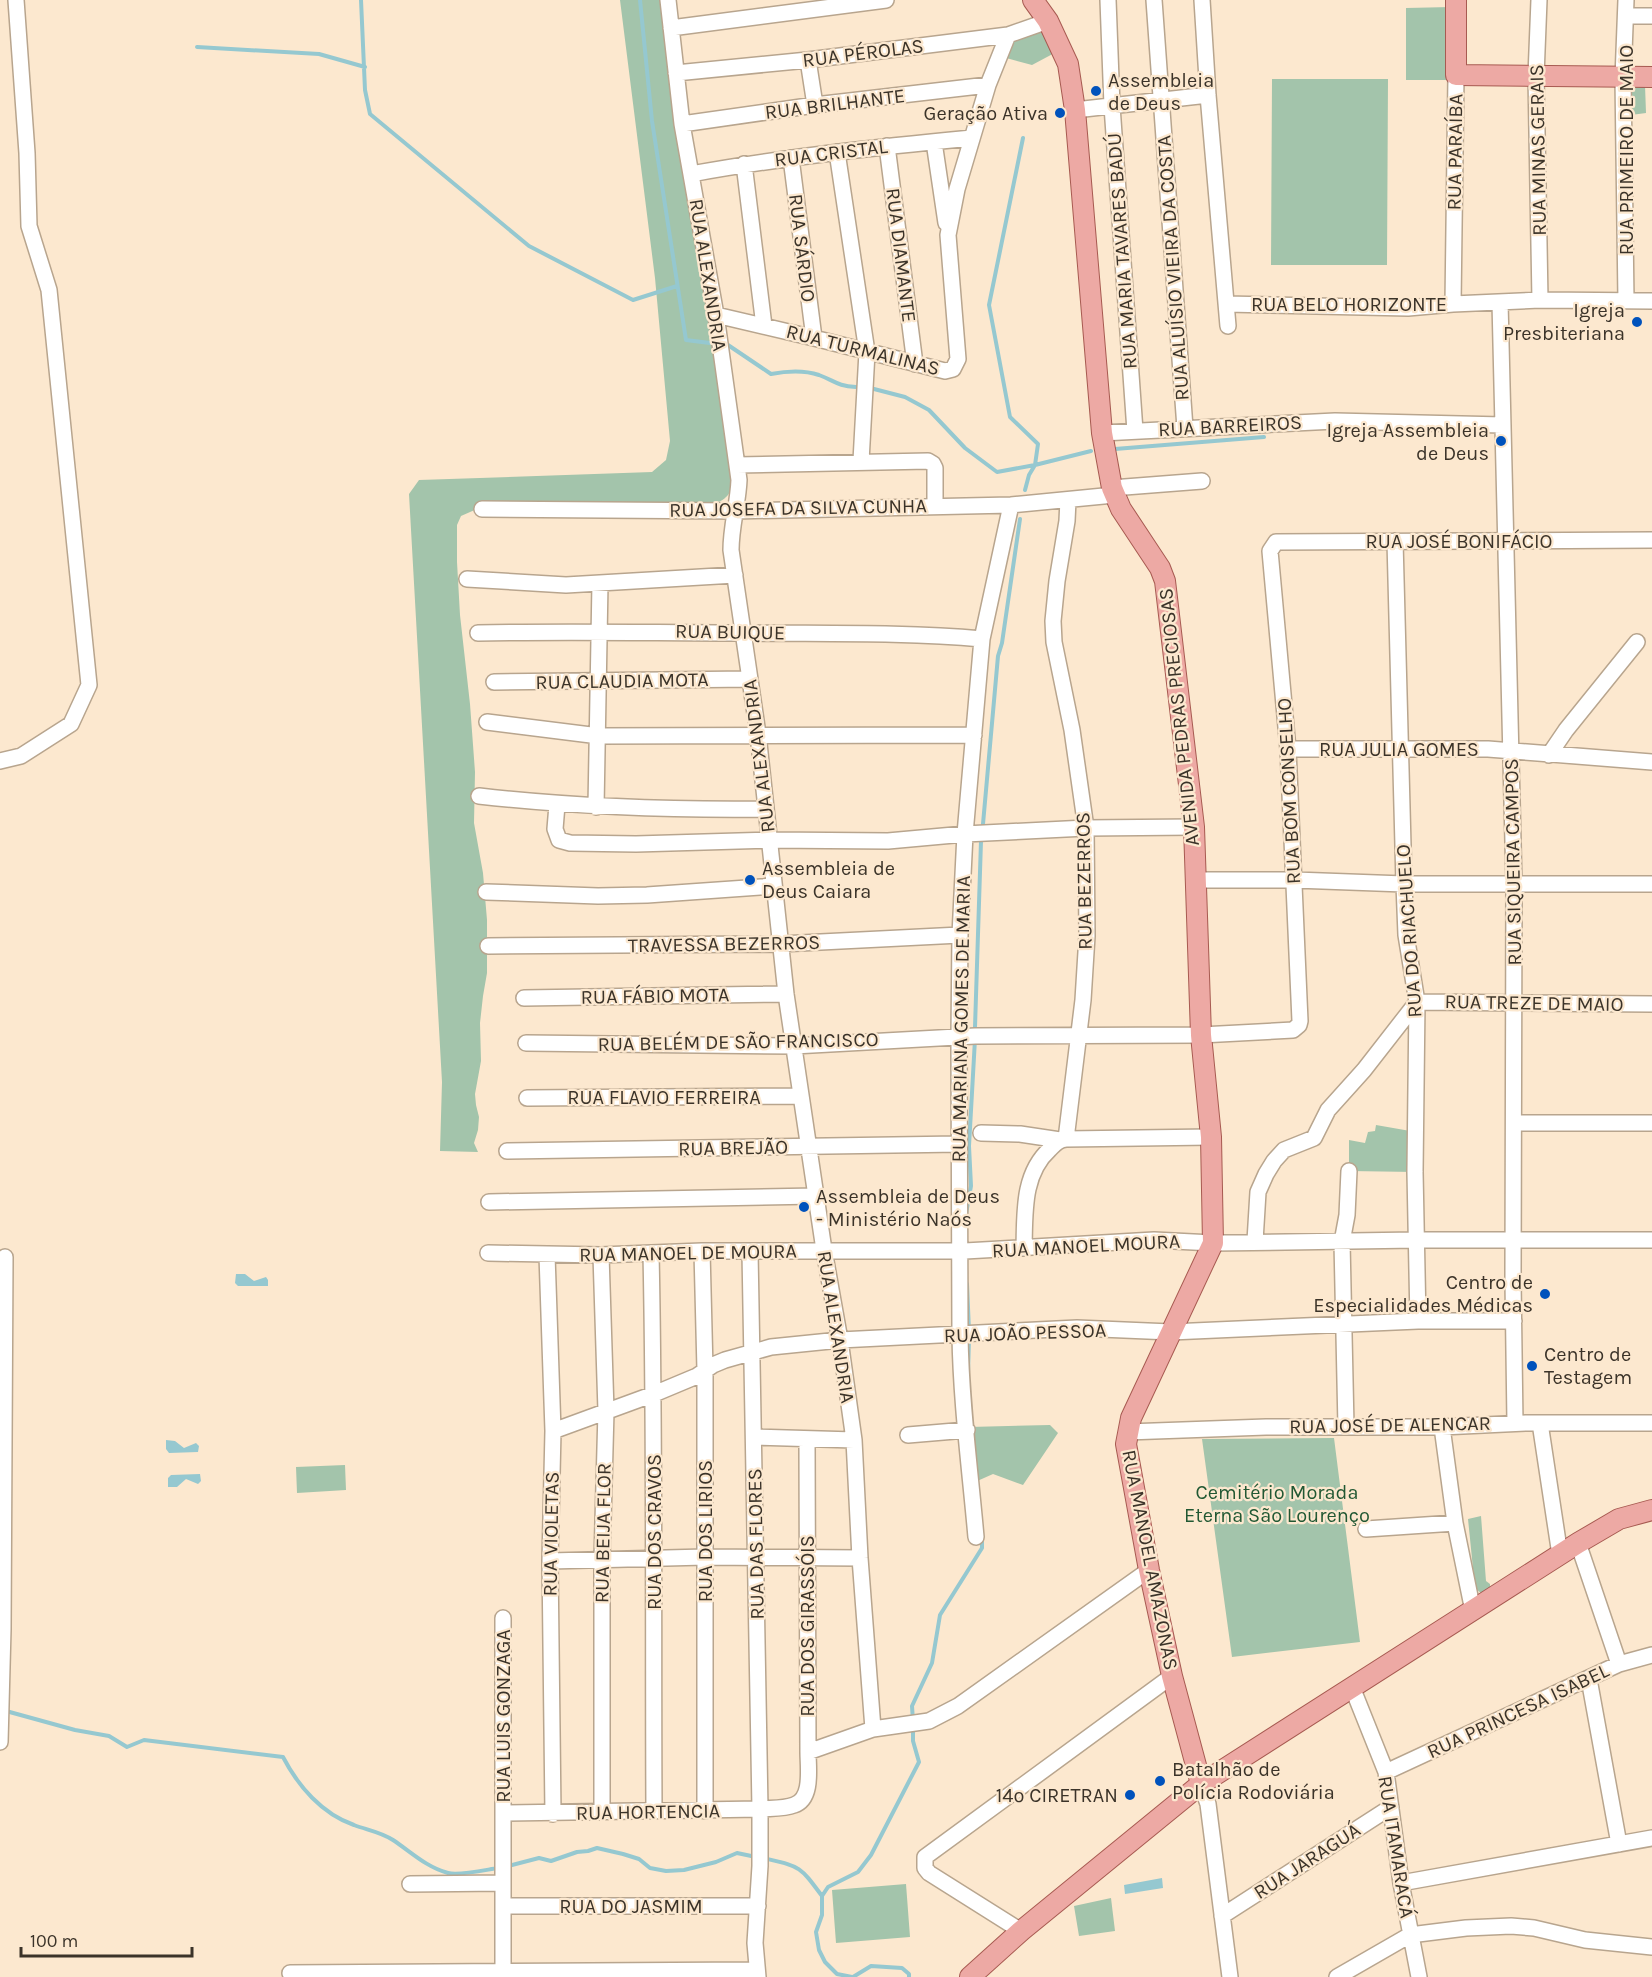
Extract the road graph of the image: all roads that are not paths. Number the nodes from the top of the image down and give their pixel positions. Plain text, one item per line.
1 (16, 0) edge
2 (668, 0) edge
3 (880, 0) edge
4 (886, 0) edge
5 (1036, 0) edge
6 (1108, 0) edge
7 (1154, 0) edge
8 (1202, 0) edge
9 (1456, 0) edge
10 (1539, 0) edge
11 (1626, 0) edge
12 (1626, 16) junction
13 (1652, 16) edge
14 (1048, 21) junction
15 (671, 28) junction
16 (1008, 35) junction
17 (808, 60) junction
18 (676, 73) junction
19 (1456, 75) junction
20 (1536, 76) junction
21 (1652, 77) edge
22 (1623, 78) junction
23 (988, 86) junction
24 (1208, 95) junction
25 (1161, 100) junction
26 (814, 105) junction
27 (1112, 106) junction
28 (1075, 110) junction
29 (682, 124) junction
30 (972, 138) junction
31 (934, 142) junction
32 (887, 146) junction
33 (837, 152) junction
34 (791, 158) junction
35 (744, 164) junction
36 (691, 174) junction
37 (948, 235) junction
38 (1540, 300) junction
39 (1626, 301) junction
40 (1500, 302) junction
41 (1652, 302) edge
42 (1226, 304) junction
43 (1453, 304) junction
44 (716, 315) junction
45 (764, 326) junction
46 (1228, 326) dead end
47 (814, 338) junction
48 (867, 352) junction
49 (915, 364) junction
50 (1503, 425) junction
51 (1185, 428) junction
52 (1135, 431) junction
53 (1102, 433) junction
54 (861, 461) junction
55 (736, 465) junction
56 (1202, 481) dead end
57 (1113, 491) junction
58 (1068, 500) junction
59 (1011, 505) junction
60 (935, 507) junction
61 (482, 509) dead end
62 (735, 511) junction
63 (1652, 540) edge
64 (1395, 541) junction
65 (1507, 542) junction
66 (1270, 550) joint
67 (735, 575) junction
68 (467, 579) dead end
69 (600, 584) junction
70 (601, 631) junction
71 (478, 633) dead end
72 (744, 633) junction
73 (982, 639) junction
74 (1637, 642) dead end
75 (750, 679) junction
76 (494, 682) dead end
77 (599, 682) junction
78 (487, 722) dead end
79 (758, 734) junction
80 (974, 735) junction
81 (598, 736) junction
82 (1288, 748) junction
83 (1400, 750) junction
84 (1511, 751) junction
85 (1549, 755) junction
86 (0, 761) edge
87 (1652, 762) edge
88 (478, 796) dead end
89 (557, 805) junction
90 (596, 807) junction
91 (766, 809) junction
92 (1194, 827) junction
93 (1086, 828) junction
94 (965, 834) junction
95 (769, 840) junction
96 (1194, 880) junction
97 (1295, 880) junction
98 (1404, 884) junction
99 (1514, 884) junction
100 (1652, 884) edge
101 (774, 886) junction
102 (486, 892) dead end
103 (960, 935) junction
104 (781, 944) junction
105 (488, 946) dead end
106 (786, 994) junction
107 (524, 998) dead end
108 (1417, 1002) junction
109 (1515, 1002) junction
110 (1652, 1005) edge
111 (1293, 1030) joint
112 (1079, 1034) junction
113 (1201, 1035) junction
114 (959, 1037) junction
115 (526, 1043) dead end
116 (794, 1046) junction
117 (801, 1096) junction
118 (527, 1098) dead end
119 (1514, 1123) junction
120 (1652, 1123) edge
121 (981, 1133) dead end
122 (1211, 1137) junction
123 (1063, 1139) junction
124 (959, 1144) junction
125 (809, 1147) junction
126 (507, 1150) dead end
127 (1349, 1171) dead end
128 (816, 1196) junction
129 (489, 1202) dead end
130 (1416, 1240) junction
131 (1515, 1240) junction
132 (1652, 1240) edge
133 (1255, 1241) junction
134 (1342, 1242) junction
135 (1213, 1243) junction
136 (1024, 1248) junction
137 (824, 1250) junction
138 (702, 1251) junction
139 (968, 1251) junction
140 (750, 1252) junction
141 (488, 1253) dead end
142 (651, 1253) junction
143 (547, 1255) junction
144 (601, 1255) junction
145 (5, 1257) dead end
146 (1418, 1321) junction
147 (1514, 1321) junction
148 (1343, 1324) junction
149 (1171, 1332) junction
150 (961, 1335) junction
151 (840, 1340) junction
152 (751, 1353) junction
153 (705, 1370) junction
154 (654, 1394) junction
155 (606, 1411) junction
156 (1515, 1423) junction
157 (1540, 1423) junction
158 (1652, 1423) edge
159 (1346, 1427) junction
160 (1442, 1427) junction
161 (967, 1430) junction
162 (553, 1431) junction
163 (1127, 1432) junction
164 (908, 1435) dead end
165 (754, 1437) junction
166 (807, 1440) junction
167 (854, 1440) junction
168 (1652, 1510) edge
169 (1455, 1523) junction
170 (1366, 1528) dead end
171 (976, 1537) dead end
172 (1578, 1543) junction
173 (1560, 1555) junction
174 (705, 1557) junction
175 (756, 1557) junction
176 (807, 1557) junction
177 (860, 1558) junction
178 (602, 1559) junction
179 (653, 1559) junction
180 (550, 1561) junction
181 (1149, 1570) junction
182 (2, 1589) edge
183 (1473, 1611) junction
184 (503, 1618) dead end
185 (1652, 1655) edge
186 (1619, 1664) junction
187 (1172, 1676) junction
188 (1588, 1679) junction
189 (1352, 1687) junction
190 (1, 1703) edge
191 (1, 1723) edge
192 (873, 1729) junction
193 (0, 1742) edge
194 (808, 1752) junction
195 (1386, 1772) junction
196 (1201, 1784) junction
197 (794, 1806) joint
198 (1391, 1807) junction
199 (760, 1809) junction
200 (654, 1811) junction
201 (705, 1811) junction
202 (602, 1812) junction
203 (503, 1813) junction
204 (553, 1814) junction
205 (1652, 1838) edge
206 (1619, 1844) junction
207 (502, 1880) junction
208 (1401, 1883) junction
209 (410, 1884) dead end
210 (503, 1906) junction
211 (758, 1906) junction
212 (1222, 1916) junction
213 (1021, 1931) junction
214 (1410, 1935) junction
215 (1652, 1947) edge
216 (290, 1973) dead end
217 (757, 1973) edge
218 (503, 1975) edge
219 (970, 1977) edge
220 (1230, 1977) edge
221 (1337, 1977) edge
222 (1419, 1977) edge

1 - 86 street
2 - 15 street, RUA ALEXANDRIA
3 - 4 street
3 - 15 street
5 - 14 main road, AVENIDA PEDRAS PRECIOSAS
6 - 27 street, RUA MARIA TAVARES BADÚ
7 - 25 street, RUA ALUÍSIO VIEIRA DA COSTA
8 - 24 street
9 - 19 main road, RUA PARAÍBA
10 - 20 street, RUA MINAS GERAIS
11 - 12 street, RUA PRIMEIRO DE MAIO
12 - 13 street
12 - 22 street, RUA PRIMEIRO DE MAIO
14 - 16 street, RUA PÉROLAS
14 - 28 main road, AVENIDA PEDRAS PRECIOSAS
15 - 18 street, RUA ALEXANDRIA
16 - 17 street, RUA PÉROLAS
16 - 23 street, RUA TURMALINAS
17 - 18 street, RUA PÉROLAS
17 - 26 street
18 - 29 street, RUA ALEXANDRIA
19 - 20 main road
19 - 43 street, RUA PARAÍBA
20 - 22 main road
20 - 38 street, RUA MINAS GERAIS
21 - 22 main road
22 - 39 street, RUA PRIMEIRO DE MAIO
23 - 26 street, RUA BRILHANTE
23 - 30 street, RUA TURMALINAS
24 - 25 street
24 - 42 street
25 - 27 street
25 - 51 street, RUA ALUÍSIO VIEIRA DA COSTA
26 - 29 street, RUA BRILHANTE
27 - 28 street
27 - 52 street, RUA MARIA TAVARES BADÚ
28 - 53 main road, AVENIDA PEDRAS PRECIOSAS
29 - 36 street, RUA ALEXANDRIA
30 - 31 street, RUA CRISTAL
30 - 37 street, RUA TURMALINAS
31 - 32 street, RUA CRISTAL
31 - 37 street
32 - 33 street, RUA CRISTAL
32 - 49 street, RUA DIAMANTE
33 - 34 street, RUA CRISTAL
33 - 48 street
34 - 35 street, RUA CRISTAL
34 - 47 street, RUA SÁRDIO
35 - 36 street, RUA CRISTAL
35 - 45 street
36 - 44 street, RUA ALEXANDRIA
37 - 49 street, RUA TURMALINAS
38 - 39 street, RUA BELO HORIZONTE
38 - 40 street, RUA BELO HORIZONTE
39 - 41 street, RUA BELO HORIZONTE
40 - 43 street, RUA BELO HORIZONTE
40 - 50 street, RUA SIQUEIRA CAMPOS
42 - 43 street, RUA BELO HORIZONTE
42 - 46 street
44 - 45 street, RUA TURMALINAS
44 - 55 street, RUA ALEXANDRIA
45 - 47 street, RUA TURMALINAS
47 - 48 street, RUA TURMALINAS
48 - 49 street, RUA TURMALINAS
48 - 54 street
50 - 51 street, RUA BARREIROS
50 - 65 street, RUA SIQUEIRA CAMPOS
51 - 52 street, RUA BARREIROS
52 - 53 street, RUA BARREIROS
53 - 57 main road, AVENIDA PEDRAS PRECIOSAS
54 - 55 street
54 - 60 street
55 - 62 street, RUA ALEXANDRIA
56 - 57 street, RUA JOSEFA DA SILVA CUNHA
57 - 58 street, RUA JOSEFA DA SILVA CUNHA
57 - 92 main road, AVENIDA PEDRAS PRECIOSAS
58 - 59 street, RUA JOSEFA DA SILVA CUNHA
58 - 93 street, RUA BEZERROS
59 - 60 street, RUA JOSEFA DA SILVA CUNHA
59 - 73 street, RUA MARIANA GOMES DE MARIA
60 - 62 street, RUA JOSEFA DA SILVA CUNHA
61 - 62 street, RUA JOSEFA DA SILVA CUNHA
62 - 67 street, RUA ALEXANDRIA
63 - 65 street, RUA JOSÉ BONIFÁCIO
64 - 65 street, RUA JOSÉ BONIFÁCIO
64 - 66 street, RUA JOSÉ BONIFÁCIO
64 - 83 street, RUA DO RIACHUELO
65 - 84 street, RUA SIQUEIRA CAMPOS
66 - 82 street, RUA BOM CONSELHO
67 - 69 street
67 - 72 street, RUA ALEXANDRIA
68 - 69 street
69 - 70 street
70 - 71 street, RUA BUIQUE
70 - 72 street, RUA BUIQUE
70 - 77 street
72 - 73 street, RUA BUIQUE
72 - 75 street, RUA ALEXANDRIA
73 - 80 street, RUA MARIANA GOMES DE MARIA
74 - 85 street
75 - 77 street, RUA CLAUDIA MOTA
75 - 79 street, RUA ALEXANDRIA
76 - 77 street, RUA CLAUDIA MOTA
77 - 81 street
78 - 81 street
79 - 80 street
79 - 81 street
79 - 91 street, RUA ALEXANDRIA
80 - 94 street, RUA MARIANA GOMES DE MARIA
81 - 90 street
82 - 83 street, RUA JULIA GOMES
82 - 97 street, RUA BOM CONSELHO
83 - 84 street, RUA JULIA GOMES
83 - 98 street, RUA DO RIACHUELO
84 - 85 street, RUA JULIA GOMES
84 - 99 street, RUA SIQUEIRA CAMPOS
85 - 87 street, RUA JULIA GOMES
88 - 89 street
89 - 90 street
89 - 95 street
90 - 91 street
91 - 95 street, RUA ALEXANDRIA
92 - 93 street
92 - 96 main road, AVENIDA PEDRAS PRECIOSAS
93 - 94 street
93 - 112 street, RUA BEZERROS
94 - 95 street
94 - 103 street, RUA MARIANA GOMES DE MARIA
95 - 101 street, RUA ALEXANDRIA
96 - 97 street
96 - 113 main road, AVENIDA PEDRAS PRECIOSAS
97 - 98 street
97 - 111 street, RUA BOM CONSELHO
98 - 99 street
98 - 108 street, RUA DO RIACHUELO
99 - 100 street
99 - 109 street, RUA SIQUEIRA CAMPOS
101 - 102 street
101 - 104 street, RUA ALEXANDRIA
103 - 104 street, TRAVESSA BEZERROS
103 - 114 street, RUA MARIANA GOMES DE MARIA
104 - 105 street, TRAVESSA BEZERROS
104 - 106 street, RUA ALEXANDRIA
106 - 107 street, RUA FÁBIO MOTA
106 - 116 street, RUA ALEXANDRIA
108 - 109 street, RUA TREZE DE MAIO
108 - 130 street, RUA DO RIACHUELO
108 - 133 street
109 - 110 street, RUA TREZE DE MAIO
109 - 119 street, RUA SIQUEIRA CAMPOS
111 - 113 street, RUA BELÉM DE SÃO FRANCISCO
112 - 113 street, RUA BELÉM DE SÃO FRANCISCO
112 - 114 street, RUA BELÉM DE SÃO FRANCISCO
112 - 123 street, RUA BEZERROS
113 - 122 main road, AVENIDA PEDRAS PRECIOSAS
114 - 116 street, RUA BELÉM DE SÃO FRANCISCO
114 - 124 street, RUA MARIANA GOMES DE MARIA
115 - 116 street, RUA BELÉM DE SÃO FRANCISCO
116 - 117 street, RUA ALEXANDRIA
117 - 118 street, RUA FLAVIO FERREIRA
117 - 125 street, RUA ALEXANDRIA
119 - 120 street
119 - 131 street, RUA SIQUEIRA CAMPOS
121 - 123 street
122 - 123 street
122 - 135 main road, AVENIDA PEDRAS PRECIOSAS
123 - 136 street
124 - 125 street, RUA BREJÃO
124 - 139 street, RUA MARIANA GOMES DE MARIA
125 - 126 street, RUA BREJÃO
125 - 128 street, RUA ALEXANDRIA
127 - 134 street
128 - 129 street
128 - 137 street, RUA ALEXANDRIA
130 - 131 street, RUA MANOEL MOURA
130 - 134 street, RUA MANOEL MOURA
130 - 146 street, RUA DO RIACHUELO
131 - 132 street, RUA MANOEL MOURA
131 - 147 street, RUA SIQUEIRA CAMPOS
133 - 134 street, RUA MANOEL MOURA
133 - 135 street, RUA MANOEL MOURA
134 - 148 street
135 - 136 street, RUA MANOEL MOURA
135 - 149 main road, RUA MANOEL AMAZONAS
136 - 139 street, RUA MANOEL MOURA
137 - 139 street, RUA MANOEL DE MOURA
137 - 140 street, RUA MANOEL DE MOURA
137 - 151 street, RUA ALEXANDRIA
138 - 140 street, RUA MANOEL DE MOURA
138 - 142 street, RUA MANOEL DE MOURA
138 - 153 street, RUA DOS LIRIOS
139 - 150 street, RUA MARIANA GOMES DE MARIA
140 - 152 street, RUA DAS FLORES
141 - 143 street, RUA MANOEL DE MOURA
142 - 144 street, RUA MANOEL DE MOURA
142 - 154 street, RUA DOS CRAVOS
143 - 144 street, RUA MANOEL DE MOURA
143 - 162 street, RUA VIOLETAS
144 - 155 street, RUA BEIJA FLOR
145 - 182 street
146 - 147 street, RUA JOÃO PESSOA
146 - 148 street, RUA JOÃO PESSOA
147 - 156 street, RUA SIQUEIRA CAMPOS
148 - 149 street, RUA JOÃO PESSOA
148 - 159 street
149 - 150 street, RUA JOÃO PESSOA
149 - 163 main road, RUA MANOEL AMAZONAS
150 - 151 street, RUA JOÃO PESSOA
150 - 161 street, RUA MARIANA GOMES DE MARIA
151 - 152 street, RUA JOÃO PESSOA
151 - 167 street, RUA ALEXANDRIA
152 - 153 street, RUA JOÃO PESSOA
152 - 165 street, RUA DAS FLORES
153 - 154 street, RUA JOÃO PESSOA
153 - 174 street, RUA DOS LIRIOS
154 - 155 street, RUA JOÃO PESSOA
154 - 179 street, RUA DOS CRAVOS
155 - 162 street, RUA JOÃO PESSOA
155 - 178 street, RUA BEIJA FLOR
156 - 157 street, RUA JOSÉ DE ALENCAR
156 - 160 street, RUA JOSÉ DE ALENCAR
157 - 158 street, RUA JOSÉ DE ALENCAR
157 - 173 street
159 - 160 street, RUA JOSÉ DE ALENCAR
159 - 163 street, RUA JOSÉ DE ALENCAR
160 - 169 street
161 - 164 street
161 - 171 street, RUA MARIANA GOMES DE MARIA
162 - 180 street, RUA VIOLETAS
163 - 181 main road, RUA MANOEL AMAZONAS
165 - 166 street
165 - 175 street, RUA DAS FLORES
166 - 167 street
166 - 176 street, RUA DOS GIRASSÓIS
167 - 177 street, RUA ALEXANDRIA
168 - 172 main road
169 - 170 street
169 - 183 street
172 - 173 main road
172 - 186 street
173 - 183 main road
174 - 175 street
174 - 179 street
174 - 201 street, RUA DOS LIRIOS
175 - 176 street
175 - 199 street, RUA DAS FLORES
176 - 177 street
176 - 194 street, RUA DOS GIRASSÓIS
177 - 192 street, RUA ALEXANDRIA
178 - 179 street
178 - 180 street
178 - 202 street, RUA BEIJA FLOR
179 - 200 street, RUA DOS CRAVOS
180 - 204 street, RUA VIOLETAS
181 - 187 main road, RUA MANOEL AMAZONAS
181 - 192 street
182 - 190 street
183 - 189 main road
184 - 203 street, RUA LUIS GONZAGA
185 - 186 street, RUA PRINCESA ISABEL
186 - 188 street, RUA PRINCESA ISABEL
187 - 196 main road, RUA MANOEL AMAZONAS
187 - 213 street
188 - 195 street, RUA PRINCESA ISABEL
188 - 206 street
189 - 195 street, RUA ITAMARACÁ
189 - 196 main road
190 - 191 street
191 - 193 street
192 - 194 street
194 - 197 street, RUA DOS GIRASSÓIS
195 - 198 street, RUA ITAMARACÁ
196 - 212 street
196 - 213 main road
197 - 199 street, RUA HORTENCIA
198 - 208 street, RUA ITAMARACÁ
198 - 212 street, RUA JARAGUÁ
199 - 201 street, RUA HORTENCIA
199 - 211 street, RUA DAS FLORES
200 - 201 street, RUA HORTENCIA
200 - 202 street, RUA HORTENCIA
202 - 204 street, RUA HORTENCIA
203 - 204 street, RUA HORTENCIA
203 - 207 street, RUA LUIS GONZAGA
205 - 206 street
206 - 208 street
207 - 209 street
207 - 210 street, RUA LUIS GONZAGA
208 - 214 street, RUA ITAMARACÁ
210 - 211 street, RUA DO JASMIM
210 - 218 street, RUA LUIS GONZAGA
211 - 217 street
212 - 220 street
213 - 219 main road
214 - 215 street
214 - 221 street
214 - 222 street, RUA ITAMARACÁ
216 - 218 street
217 - 218 street

